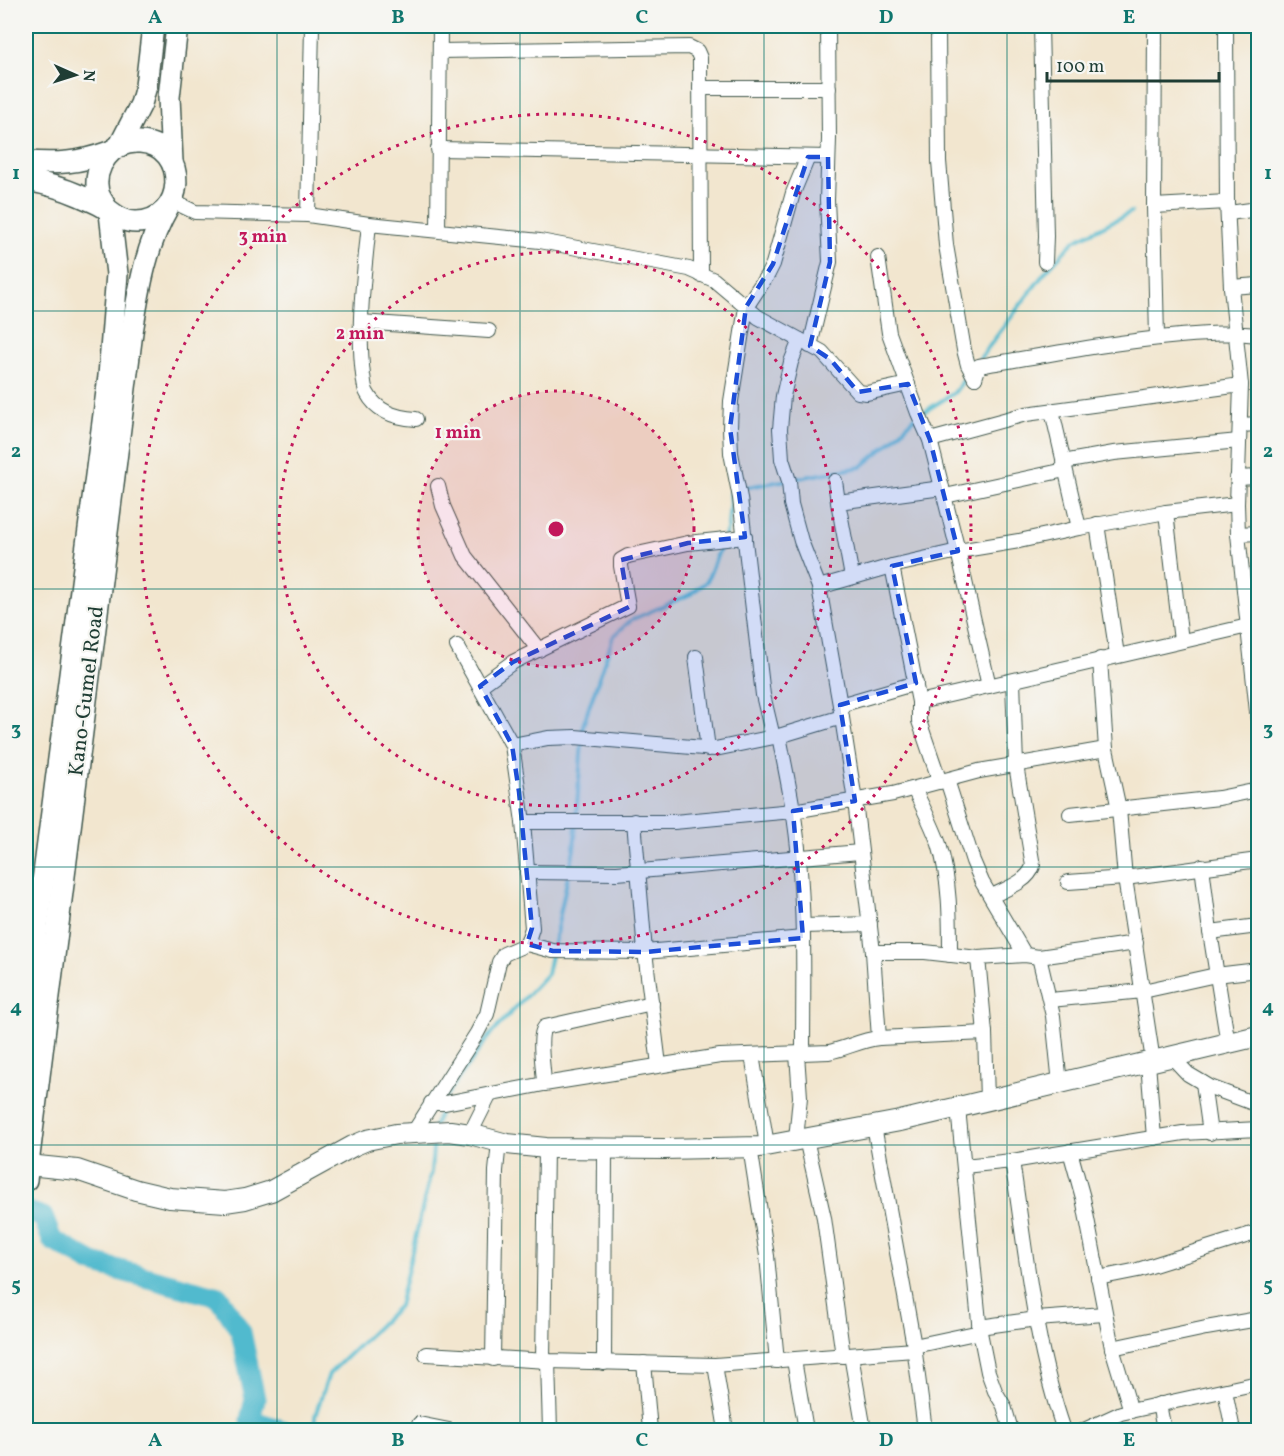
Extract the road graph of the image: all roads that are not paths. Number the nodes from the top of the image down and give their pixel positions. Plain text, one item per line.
1 (153, 26) edge
2 (177, 26) edge
3 (312, 26) edge
4 (440, 26) edge
5 (828, 26) edge
6 (938, 26) edge
7 (1041, 26) edge
8 (1155, 26) edge
9 (1226, 26) edge
10 (440, 51) junction
11 (700, 88) junction
12 (829, 88) junction
13 (115, 148) junction
14 (438, 149) junction
15 (700, 154) junction
16 (808, 157) junction
17 (828, 157) junction
18 (26, 162) edge
19 (172, 162) junction
20 (26, 180) edge
21 (170, 204) junction
22 (1154, 206) junction
23 (1228, 207) junction
24 (1258, 209) edge
25 (109, 211) junction
26 (308, 215) junction
27 (369, 224) junction
28 (438, 230) junction
29 (878, 257) dead end
30 (1045, 262) dead end
31 (701, 275) junction
32 (1258, 285) edge
33 (1231, 287) junction
34 (746, 307) junction
35 (361, 322) junction
36 (489, 331) dead end
37 (1236, 332) junction
38 (1258, 334) edge
39 (1156, 338) junction
40 (805, 343) junction
41 (908, 384) junction
42 (1241, 385) junction
43 (1052, 411) junction
44 (416, 419) dead end
45 (1258, 424) edge
46 (1240, 425) junction
47 (930, 440) junction
48 (1239, 441) junction
49 (1064, 466) junction
50 (1258, 477) edge
51 (1238, 478) junction
52 (835, 481) dead end
53 (438, 486) dead end
54 (943, 492) junction
55 (838, 502) junction
56 (1237, 504) junction
57 (1166, 512) junction
58 (1097, 524) junction
59 (1079, 528) junction
60 (1258, 533) edge
61 (1238, 534) junction
62 (733, 538) junction
63 (958, 551) junction
64 (892, 566) junction
65 (852, 577) junction
66 (819, 587) junction
67 (1252, 593) edge
68 (1248, 626) junction
69 (1181, 641) junction
70 (457, 646) dead end
71 (539, 650) junction
72 (1255, 651) edge
73 (1118, 655) junction
74 (696, 657) dead end
75 (1100, 659) junction
76 (1013, 681) junction
77 (916, 683) junction
78 (480, 686) junction
79 (988, 686) junction
80 (919, 702) junction
81 (841, 711) junction
82 (1258, 721) edge
83 (776, 737) junction
84 (512, 745) junction
85 (1106, 748) junction
86 (708, 749) junction
87 (1016, 765) junction
88 (944, 781) junction
89 (914, 789) junction
90 (1258, 790) edge
91 (855, 801) junction
92 (62, 804) junction
93 (1119, 809) junction
94 (793, 811) junction
95 (1070, 814) dead end
96 (634, 821) junction
97 (523, 822) junction
98 (860, 852) junction
99 (799, 857) junction
100 (1258, 860) edge
101 (1202, 866) junction
102 (638, 871) junction
103 (527, 872) junction
104 (1125, 878) junction
105 (1068, 882) dead end
106 (992, 896) junction
107 (870, 924) junction
108 (31, 926) edge
109 (1258, 926) edge
110 (803, 932) junction
111 (1210, 933) junction
112 (1136, 943) junction
113 (527, 944) junction
114 (645, 952) junction
115 (873, 952) junction
116 (950, 955) junction
117 (1032, 956) junction
118 (978, 958) junction
119 (1258, 970) edge
120 (1216, 975) junction
121 (1143, 991) junction
122 (1050, 999) junction
123 (652, 1003) junction
124 (984, 1033) junction
125 (1258, 1036) edge
126 (26, 1038) edge
127 (879, 1038) junction
128 (1228, 1044) junction
129 (800, 1054) junction
130 (752, 1056) junction
131 (1172, 1057) junction
132 (1150, 1062) junction
133 (658, 1065) junction
134 (1203, 1083) junction
135 (544, 1084) junction
136 (1060, 1084) junction
137 (490, 1094) junction
138 (987, 1100) junction
139 (438, 1103) junction
140 (1258, 1105) edge
141 (958, 1108) junction
142 (874, 1126) junction
143 (1258, 1129) edge
144 (427, 1132) junction
145 (1210, 1133) junction
146 (470, 1134) junction
147 (1154, 1138) junction
148 (802, 1139) junction
149 (499, 1142) junction
150 (758, 1146) junction
151 (546, 1148) junction
152 (605, 1148) junction
153 (1070, 1151) junction
154 (1012, 1161) junction
155 (964, 1166) junction
156 (27, 1172) edge
157 (1258, 1232) edge
158 (1098, 1278) junction
159 (1104, 1314) junction
160 (1037, 1319) junction
161 (1258, 1319) edge
162 (980, 1330) junction
163 (914, 1348) junction
164 (1112, 1348) junction
165 (426, 1354) dead end
166 (847, 1355) junction
167 (493, 1359) junction
168 (794, 1360) junction
169 (546, 1361) junction
170 (777, 1361) junction
171 (604, 1363) junction
172 (644, 1363) junction
173 (715, 1365) junction
174 (1258, 1383) edge
175 (1225, 1391) junction
176 (1159, 1404) junction
177 (1131, 1410) junction
178 (420, 1424) dead end
179 (449, 1431) edge
180 (550, 1431) edge
181 (650, 1431) edge
182 (726, 1431) edge
183 (806, 1431) edge
184 (864, 1431) edge
185 (925, 1431) edge
186 (1011, 1431) edge
187 (1064, 1431) edge
188 (1084, 1431) edge
189 (1164, 1431) edge
190 (1233, 1431) edge

1 - 13 main road
2 - 19 main road
3 - 26 street
4 - 10 street
5 - 12 street
6 - 39 street
7 - 30 street
8 - 22 street
9 - 23 street
10 - 11 street
10 - 14 street
11 - 12 street
11 - 15 street
12 - 17 street
13 - 18 main road
13 - 19 main road
13 - 25 main road
14 - 15 street
14 - 28 street
15 - 16 street
15 - 31 street
16 - 17 street
16 - 34 street
17 - 40 street
19 - 21 main road
20 - 25 main road
21 - 25 main road
21 - 26 street
21 - 92 main road, Kano-Gumel Road
22 - 23 street
22 - 39 street
23 - 24 street
23 - 33 street
25 - 92 main road, Kano-Gumel Road
26 - 27 street
27 - 28 street
27 - 35 street
28 - 31 street
29 - 41 street
31 - 34 street
32 - 33 street
33 - 37 street
34 - 40 street
34 - 62 street
35 - 36 street
35 - 44 street
37 - 38 street
37 - 39 street
37 - 42 street
40 - 41 street
40 - 66 street
41 - 47 street
42 - 43 street
42 - 46 street
43 - 47 street
43 - 49 street
45 - 46 street
46 - 48 street
47 - 54 street
48 - 49 street
48 - 51 street
49 - 54 street
49 - 59 street
50 - 51 street
51 - 56 street
52 - 55 street
53 - 71 street
54 - 55 street
54 - 63 street
55 - 65 street
56 - 57 street
56 - 61 street
57 - 58 street
57 - 69 street
58 - 59 street
58 - 73 street
59 - 63 street
60 - 61 street
61 - 67 street
62 - 71 street
62 - 83 street
63 - 64 street
63 - 79 street
64 - 65 street
64 - 77 street
65 - 66 street
66 - 81 street
67 - 68 street
68 - 69 street
68 - 72 street
69 - 73 street
70 - 78 street
71 - 78 street
72 - 82 street
73 - 75 street
74 - 86 street
75 - 76 street
75 - 85 street
76 - 79 street
76 - 87 street
77 - 80 street
77 - 81 street
78 - 84 street
79 - 80 street
80 - 88 street
81 - 83 street
81 - 91 street
83 - 86 street
83 - 94 street
84 - 86 street
84 - 97 street
85 - 87 street
85 - 93 street
87 - 88 street
87 - 106 street
88 - 89 street
88 - 106 street
89 - 91 street
89 - 116 street
90 - 93 street
91 - 94 street
91 - 98 street
92 - 108 main road, Kano-Gumel Road
92 - 156 main road, Kano-Gumel Road
93 - 95 street
93 - 104 street
94 - 96 street
94 - 99 street
96 - 97 street
96 - 102 street
97 - 103 street
98 - 99 street
98 - 107 street
99 - 102 street
99 - 110 street
100 - 101 street
101 - 104 street
101 - 111 street
102 - 103 street
102 - 114 street
103 - 113 street
104 - 105 street
104 - 112 street
106 - 117 street
107 - 110 street
107 - 115 street
108 - 126 main road, Kano-Gumel Road
109 - 111 street
110 - 114 street
110 - 129 street
111 - 120 street
112 - 117 street
112 - 121 street
113 - 114 street
113 - 139 street
114 - 123 street
115 - 116 street
115 - 127 street
116 - 118 street
117 - 118 street
117 - 122 street
118 - 124 street
119 - 120 street
120 - 121 street
120 - 128 street
121 - 122 street
121 - 132 street
122 - 136 street
123 - 133 street
123 - 135 street
124 - 127 street
124 - 138 street
125 - 128 street
127 - 129 street
128 - 131 street
129 - 130 street
129 - 148 street
130 - 133 street
130 - 150 street
131 - 132 street
131 - 134 street
132 - 136 street
132 - 147 street
133 - 135 street
134 - 140 street
134 - 145 street
135 - 137 street
136 - 138 street
137 - 139 street
137 - 146 street
138 - 141 street
139 - 144 street
141 - 142 street
141 - 155 street
142 - 148 street
142 - 163 street
143 - 145 street
144 - 146 street
144 - 156 street
145 - 147 street
146 - 149 street
147 - 153 street
148 - 150 street
148 - 166 street
149 - 151 street
149 - 167 street
150 - 152 street
150 - 170 street
151 - 152 street
151 - 169 street
152 - 171 street
153 - 154 street
153 - 158 street
154 - 155 street
154 - 160 street
155 - 162 street
157 - 158 street
158 - 159 street
159 - 160 street
159 - 164 street
160 - 162 street
160 - 187 street
161 - 164 street
162 - 163 street
162 - 186 street
163 - 166 street
163 - 185 street
164 - 177 street
165 - 167 street
166 - 168 street
166 - 184 street
167 - 169 street
168 - 170 street
168 - 183 street
169 - 171 street
169 - 180 street
170 - 173 street
171 - 172 street
172 - 173 street
172 - 181 street
173 - 182 street
174 - 175 street
175 - 176 street
175 - 190 street
176 - 177 street
176 - 189 street
177 - 188 street
178 - 179 street

